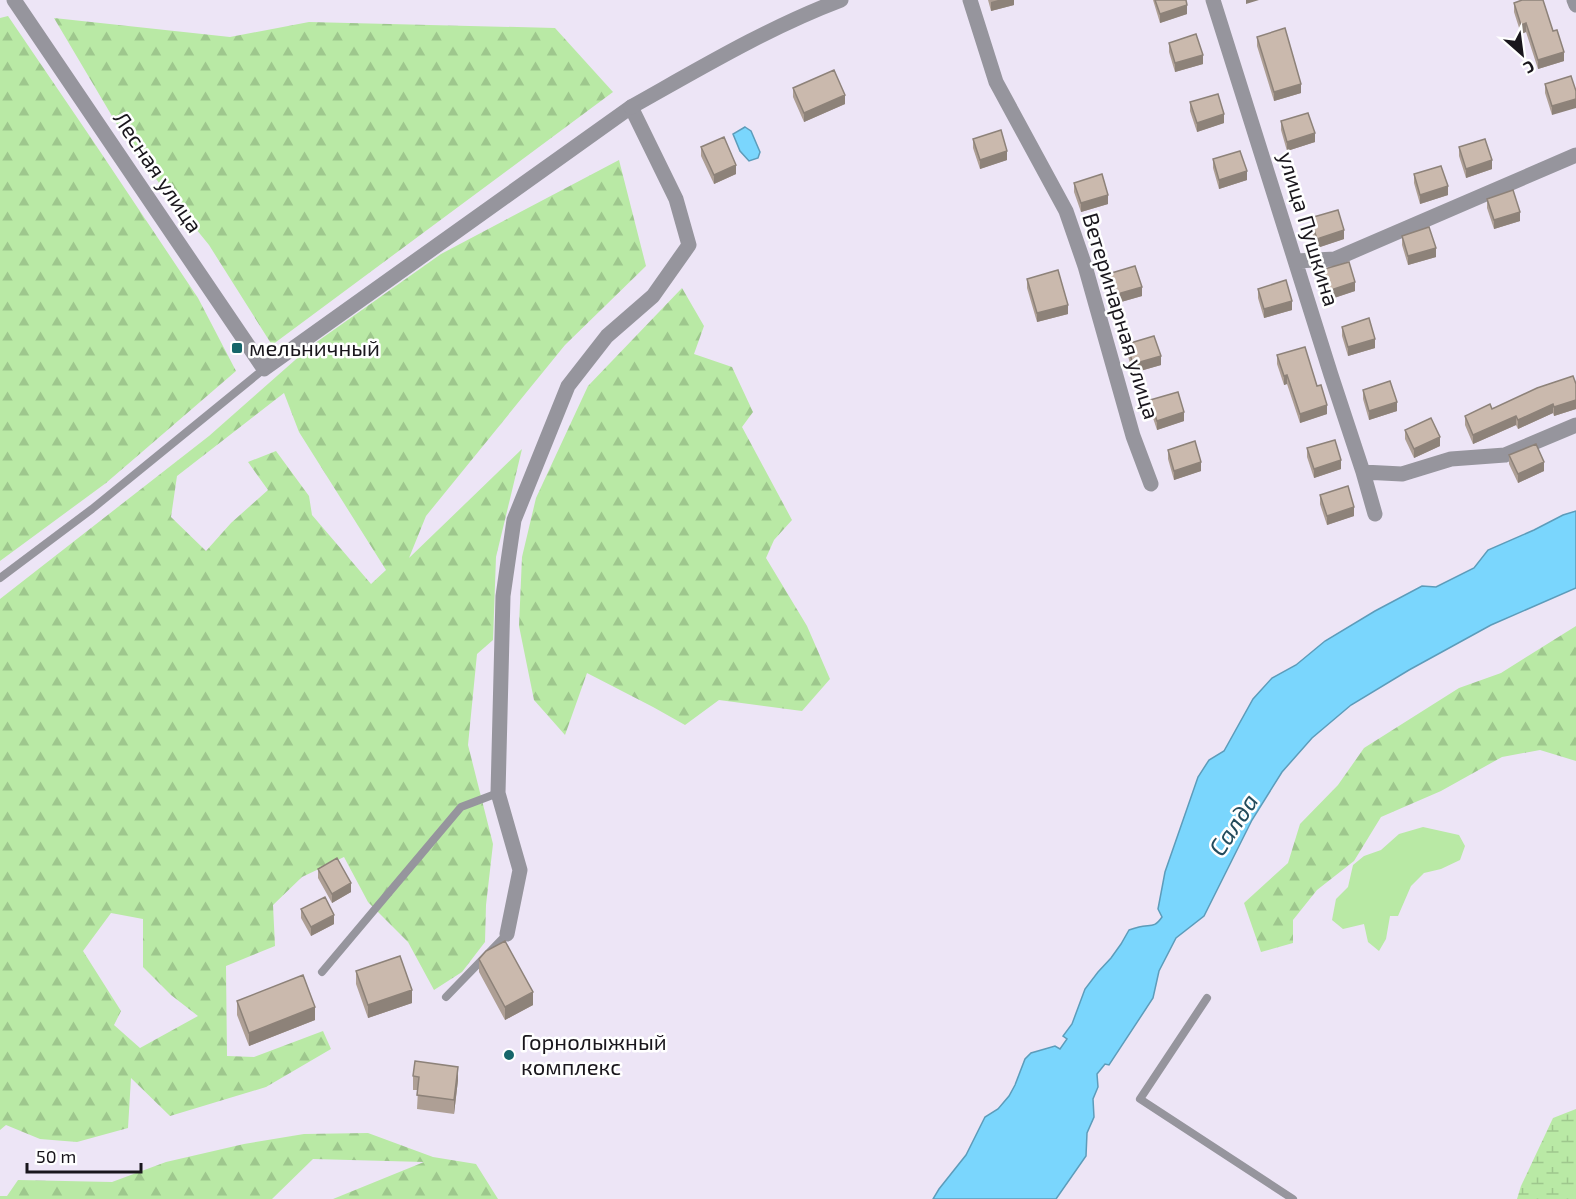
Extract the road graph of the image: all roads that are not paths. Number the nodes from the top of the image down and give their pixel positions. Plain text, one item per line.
1 (14, 0) edge
2 (841, 0) edge
3 (970, 0) edge
4 (1213, 0) edge
5 (1574, 0) edge
6 (1576, 5) edge
7 (631, 107) junction
8 (1576, 155) edge
9 (1296, 261) junction
10 (264, 369) junction
11 (1576, 425) edge
12 (1363, 472) junction
13 (1151, 484) dead end
14 (1375, 514) dead end
15 (0, 578) edge
16 (498, 793) junction
17 (507, 934) joint
18 (322, 972) dead end
19 (446, 997) dead end
20 (1207, 998) dead end
21 (1293, 1199) edge

1 - 10 street, Лесная улица
2 - 7 street
3 - 13 street, Ветеринарная улица
4 - 9 street, улица Пушкина
5 - 6 street
7 - 10 street
7 - 16 street
8 - 9 street
9 - 12 street, улица Пушкина
10 - 15 lane
11 - 12 street
12 - 14 street, улица Пушкина
16 - 17 street
16 - 18 lane
17 - 19 lane
20 - 21 lane

